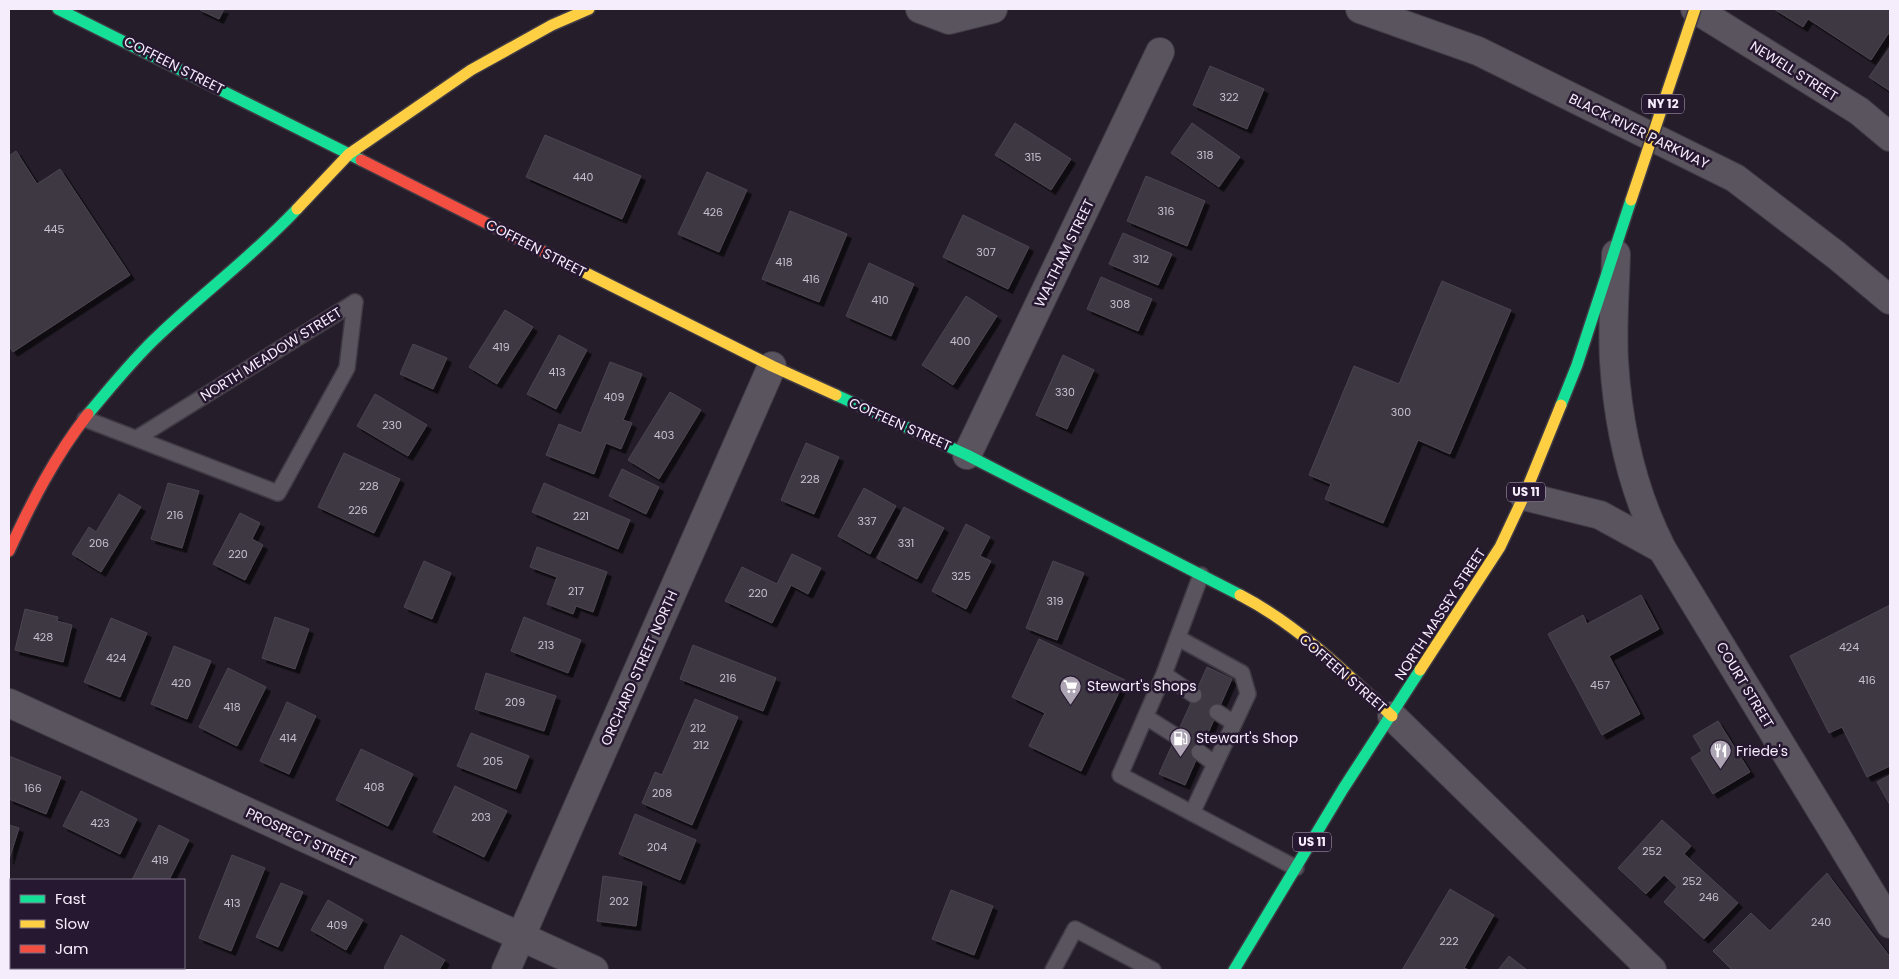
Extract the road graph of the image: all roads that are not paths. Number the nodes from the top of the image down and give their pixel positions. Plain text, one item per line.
1 (58, 9) edge
2 (589, 9) edge
3 (920, 9) edge
4 (993, 9) edge
5 (1360, 9) edge
6 (1695, 9) edge
7 (949, 14) edge
8 (1160, 52) dead end
9 (1890, 137) edge
10 (349, 154) junction
11 (1631, 200) joint
12 (1616, 247) junction
13 (1890, 300) edge
14 (772, 366) junction
15 (85, 419) junction
16 (137, 438) junction
17 (967, 455) junction
18 (1524, 496) junction
19 (1662, 549) junction
20 (9, 551) edge
21 (1201, 575) junction
22 (1178, 638) junction
23 (1164, 674) junction
24 (1194, 695) dead end
25 (9, 703) edge
26 (1217, 712) dead end
27 (1392, 716) junction
28 (1146, 717) junction
29 (1234, 723) junction
30 (1176, 736) dead end
31 (1199, 752) dead end
32 (1215, 764) junction
33 (1192, 813) junction
34 (1296, 868) junction
35 (1888, 913) edge
36 (520, 937) junction
37 (506, 970) edge
38 (594, 970) edge
39 (1053, 970) edge
40 (1153, 970) edge
41 (1234, 970) edge
42 (1652, 970) edge

1 - 10 main road, COFFEEN STREET
2 - 10 main road
3 - 7 street
4 - 7 street
5 - 13 street, BLACK RIVER PARKWAY
6 - 9 street, NEWELL STREET
6 - 11 main road, NY 12, bridge
8 - 17 street, WALTHAM STREET
10 - 14 main road, COFFEEN STREET
10 - 15 main road
11 - 12 main road, US 11
12 - 18 main road, NORTH MASSEY STREET / US 11
12 - 19 street, COURT STREET
14 - 17 main road, COFFEEN STREET
14 - 36 street, ORCHARD STREET NORTH
15 - 16 lane, NORTH MEADOW STREET
15 - 20 main road
16 - 16 lane, NORTH MEADOW STREET
17 - 21 main road, COFFEEN STREET
18 - 19 street, COURT STREET
18 - 27 main road, NORTH MASSEY STREET / US 11
19 - 35 street, COURT STREET
21 - 22 lane
21 - 27 main road, COFFEEN STREET
22 - 23 lane
22 - 29 lane
23 - 24 lane
23 - 28 lane
25 - 36 street, PROSPECT STREET
26 - 29 lane
27 - 34 main road, NORTH MASSEY STREET / US 11
27 - 42 street, COFFEEN STREET
28 - 30 lane
28 - 33 lane
29 - 32 lane
31 - 32 lane
32 - 33 lane
33 - 34 lane
34 - 41 main road, NORTH MASSEY STREET / US 11
36 - 37 street, ORCHARD STREET NORTH
36 - 38 street, PROSPECT STREET
39 - 40 lane

